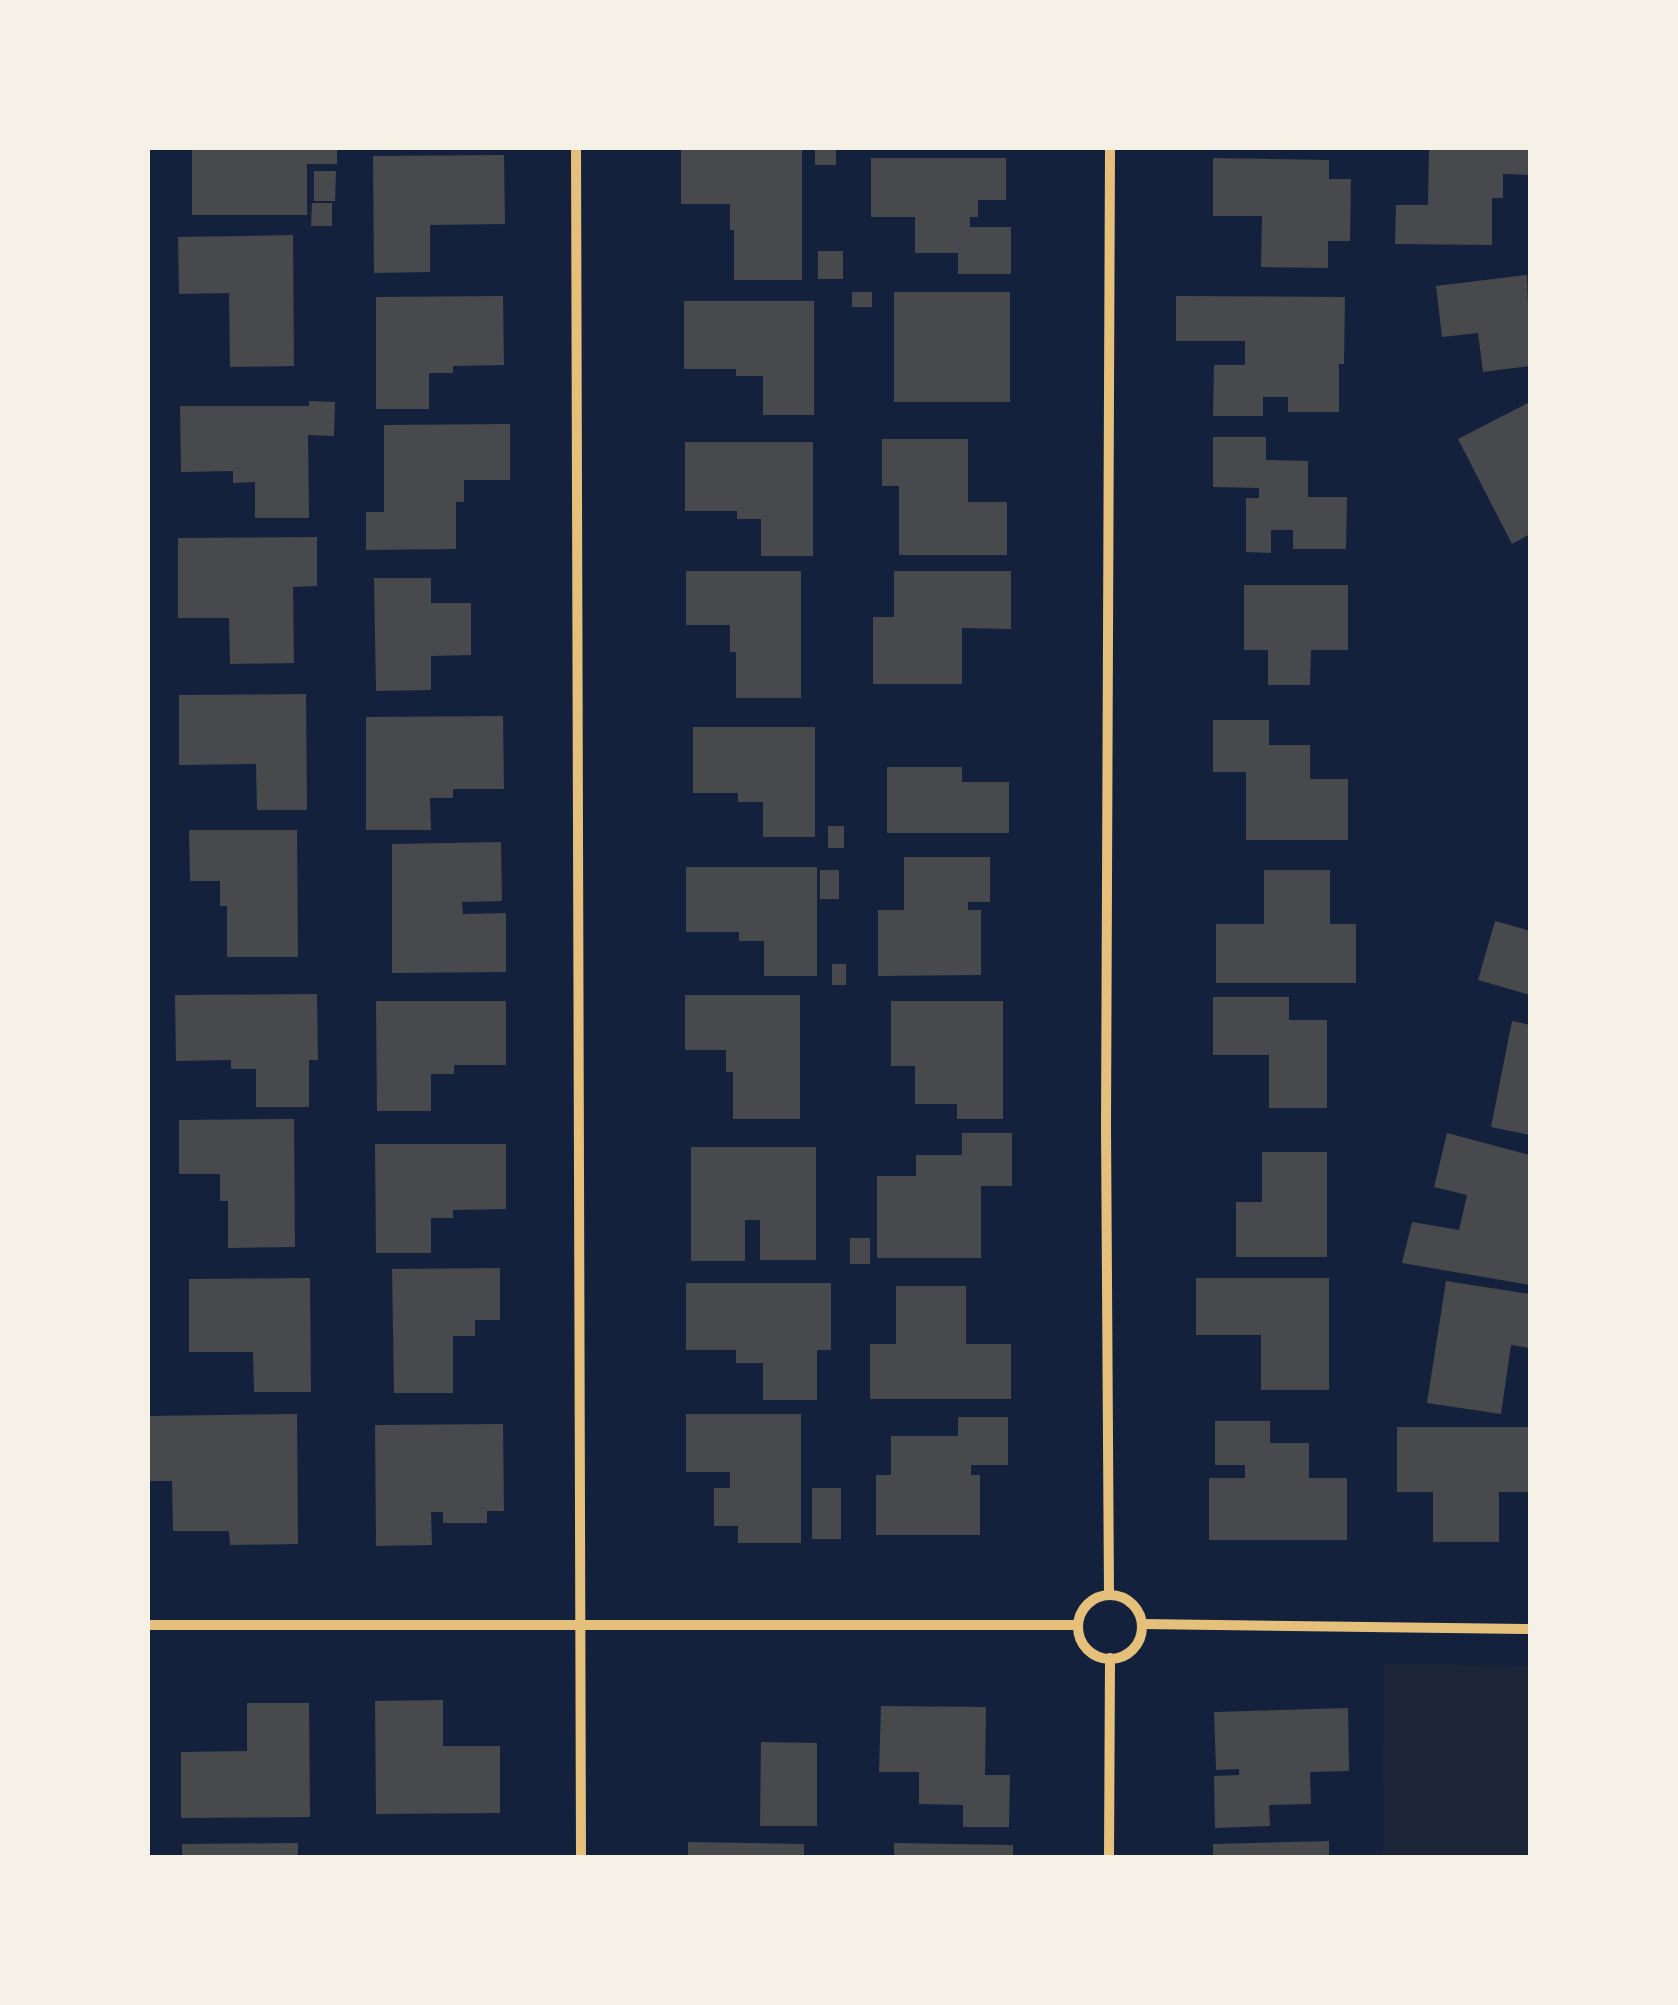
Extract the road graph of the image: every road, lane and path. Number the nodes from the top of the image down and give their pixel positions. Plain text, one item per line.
1 (576, 148) edge
2 (1110, 148) edge
3 (1109, 1595) junction
4 (1142, 1624) junction
5 (148, 1625) edge
6 (578, 1625) junction
7 (1078, 1625) junction
8 (1530, 1629) edge
9 (1110, 1658) junction
10 (581, 1858) edge
11 (1109, 1858) edge

1 - 6 street
2 - 3 street
3 - 4 street
3 - 7 street
4 - 8 street
4 - 9 street
5 - 6 street
6 - 7 street
6 - 10 street
7 - 9 street
9 - 11 street

